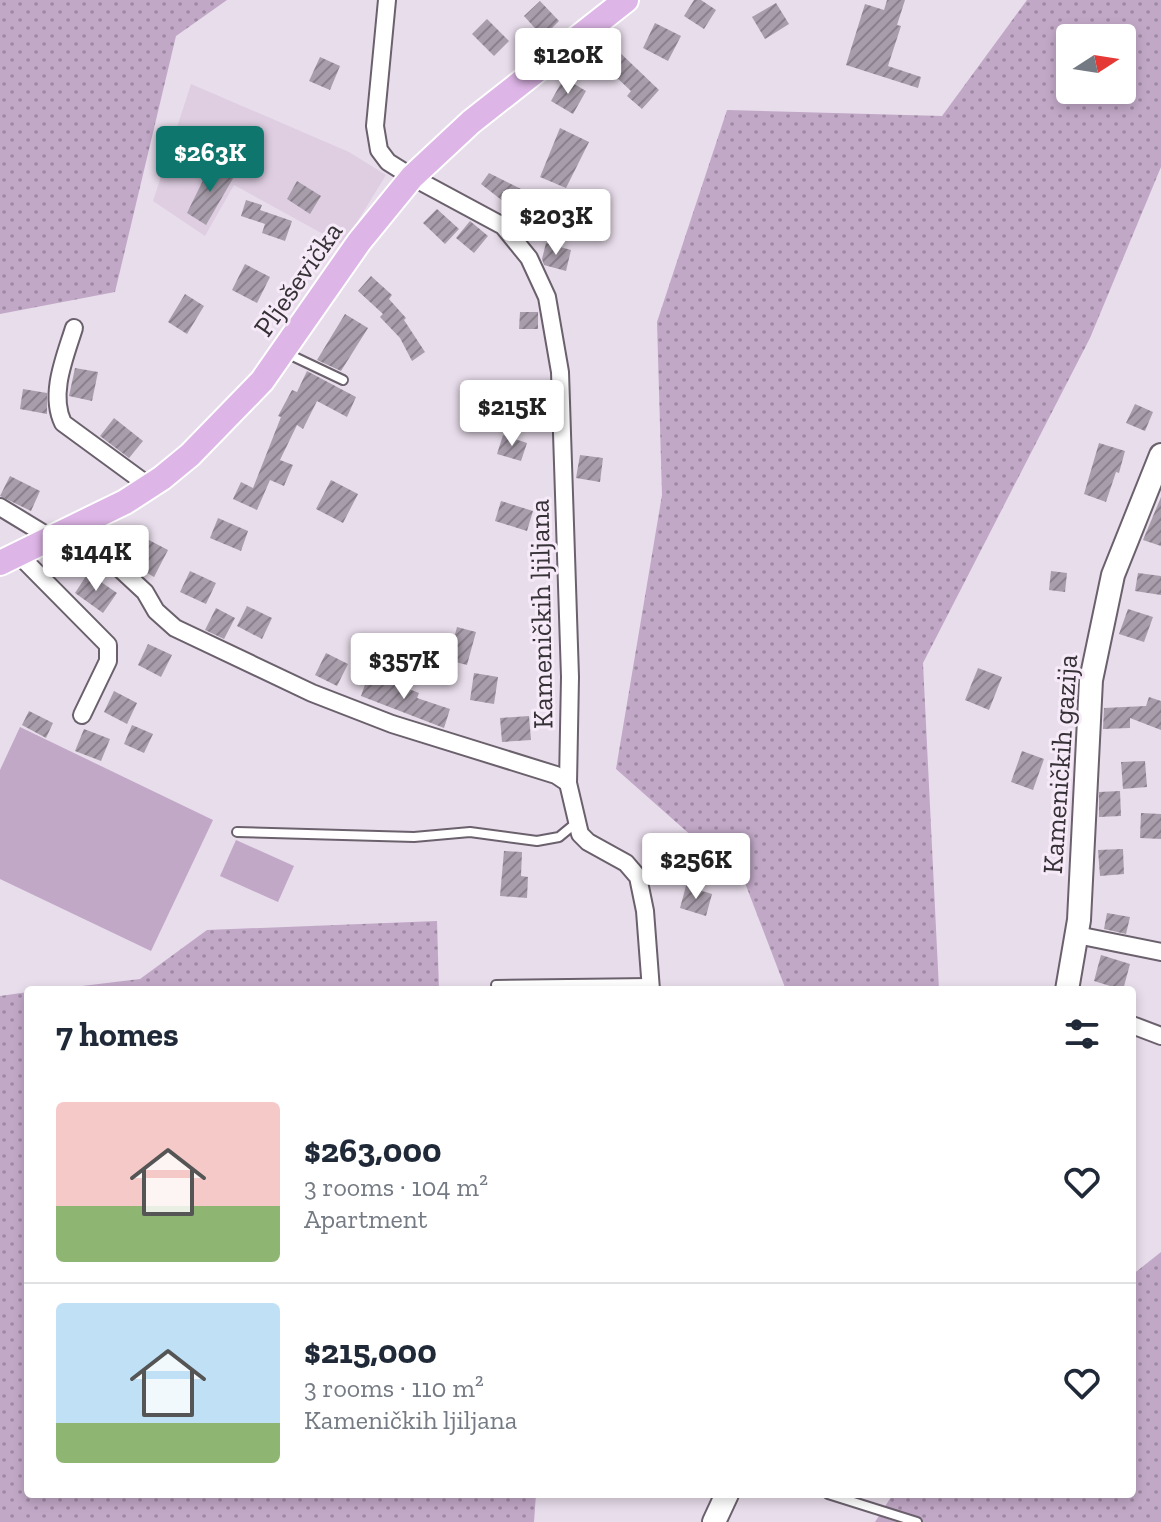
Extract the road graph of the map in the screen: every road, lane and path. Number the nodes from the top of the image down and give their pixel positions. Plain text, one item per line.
1 (387, 0) edge
2 (626, 0) edge
3 (412, 177) junction
4 (74, 328) dead end
5 (284, 352) junction
6 (343, 380) dead end
7 (1161, 455) edge
8 (149, 486) junction
9 (0, 507) edge
10 (76, 528) junction
11 (51, 538) junction
12 (9, 558) edge
13 (82, 715) dead end
14 (568, 783) junction
15 (576, 822) junction
16 (237, 832) dead end
17 (1077, 935) junction
18 (1161, 952) edge
19 (496, 985) dead end
20 (574, 986) edge
21 (651, 986) edge
22 (1068, 986) edge
23 (1136, 1027) edge
24 (1161, 1036) edge
25 (725, 1498) edge
26 (841, 1498) edge
27 (714, 1522) edge
28 (917, 1522) edge

1 - 3 street, Kameničkih ljiljana
2 - 3 main road, Plješevička
3 - 5 main road, Plješevička
3 - 14 street, Kameničkih ljiljana
4 - 8 street
5 - 6 lane
5 - 8 main road, Plješevička
7 - 17 street, Kameničkih gazija
8 - 10 main road, Plješevička
9 - 11 street
10 - 11 main road, Plješevička
10 - 14 street
11 - 12 main road, Plješevička
12 - 13 street
14 - 15 street, Kameničkih ljiljana
15 - 16 lane
15 - 21 street
17 - 18 street
17 - 22 street, Kameničkih gazija
19 - 20 lane
23 - 24 street
25 - 27 street
26 - 28 lane

